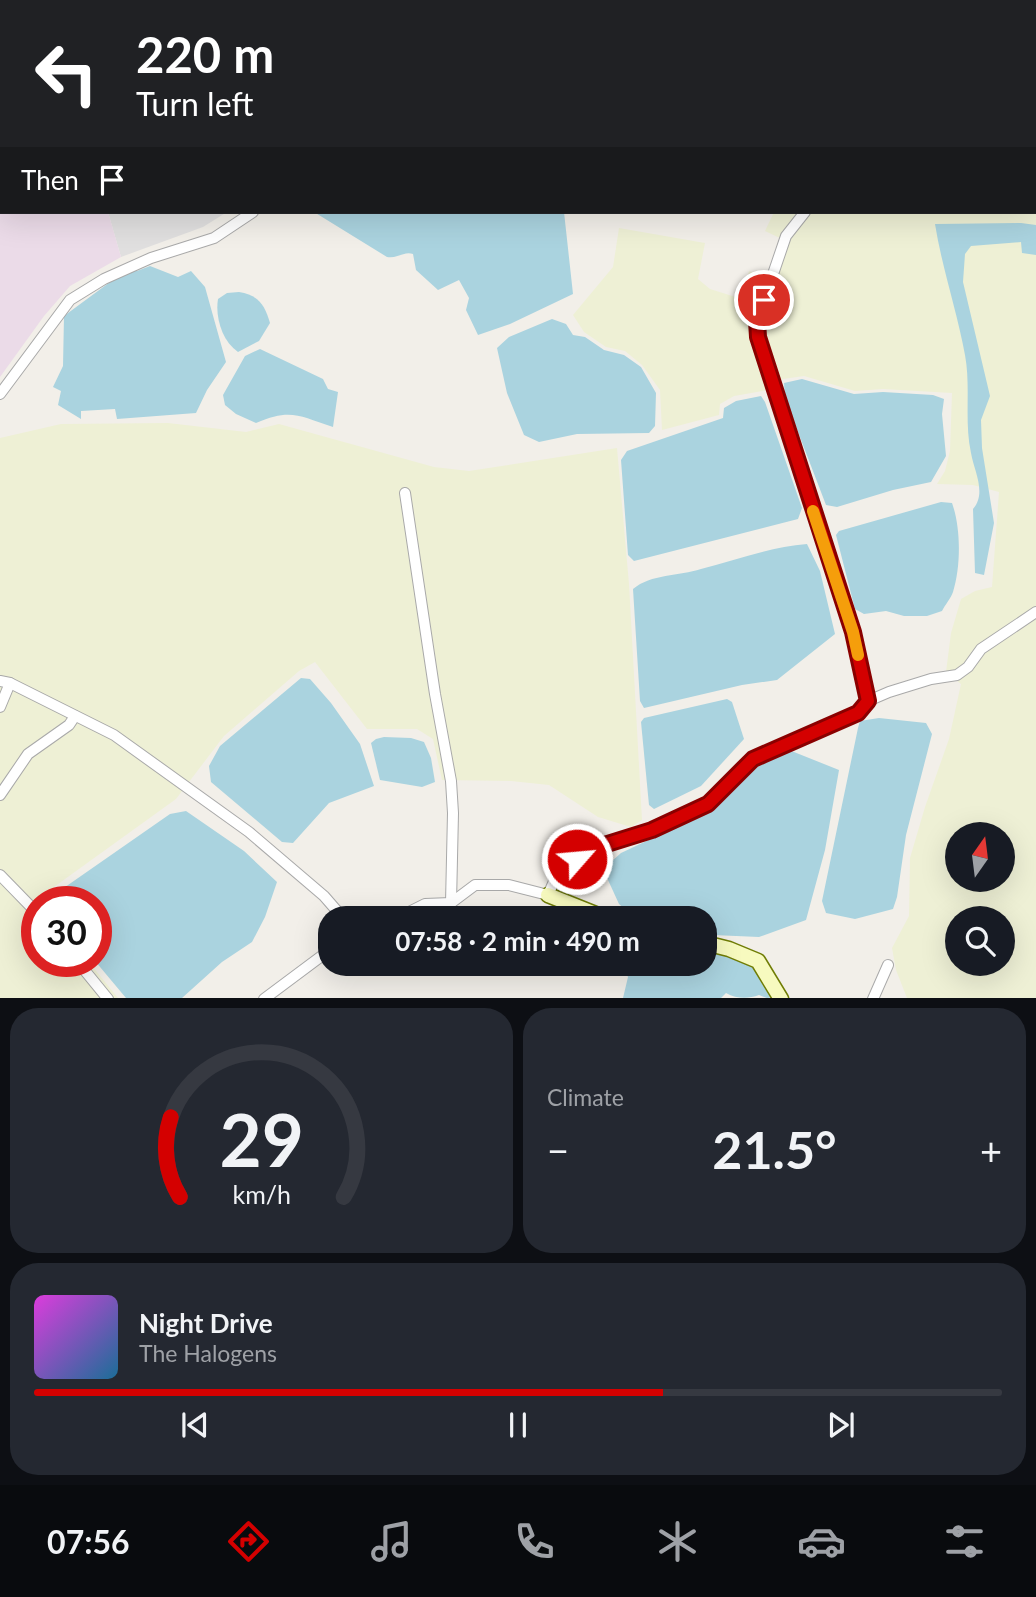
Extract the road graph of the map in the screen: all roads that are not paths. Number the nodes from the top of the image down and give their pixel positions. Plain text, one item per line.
1 (250, 214) edge
2 (803, 214) edge
3 (0, 394) edge
4 (405, 493) dead end
5 (1036, 612) edge
6 (5, 682) edge
7 (868, 701) junction
8 (0, 707) edge
9 (75, 716) junction
10 (0, 795) edge
11 (0, 875) edge
12 (548, 895) junction
13 (21, 897) edge
14 (451, 903) junction
15 (333, 906) edge
16 (421, 906) edge
17 (576, 906) edge
18 (717, 946) edge
19 (318, 959) edge
20 (888, 965) dead end
21 (90, 977) edge
22 (107, 998) edge
23 (265, 998) edge
24 (780, 998) edge
25 (873, 998) edge

1 - 3 street
2 - 7 street
4 - 14 street
5 - 7 street
6 - 8 street
6 - 9 street
7 - 12 street
9 - 10 street
9 - 15 street
11 - 13 street
12 - 14 street
12 - 17 street
14 - 16 street
18 - 24 street
19 - 23 street
20 - 25 street
21 - 22 street

